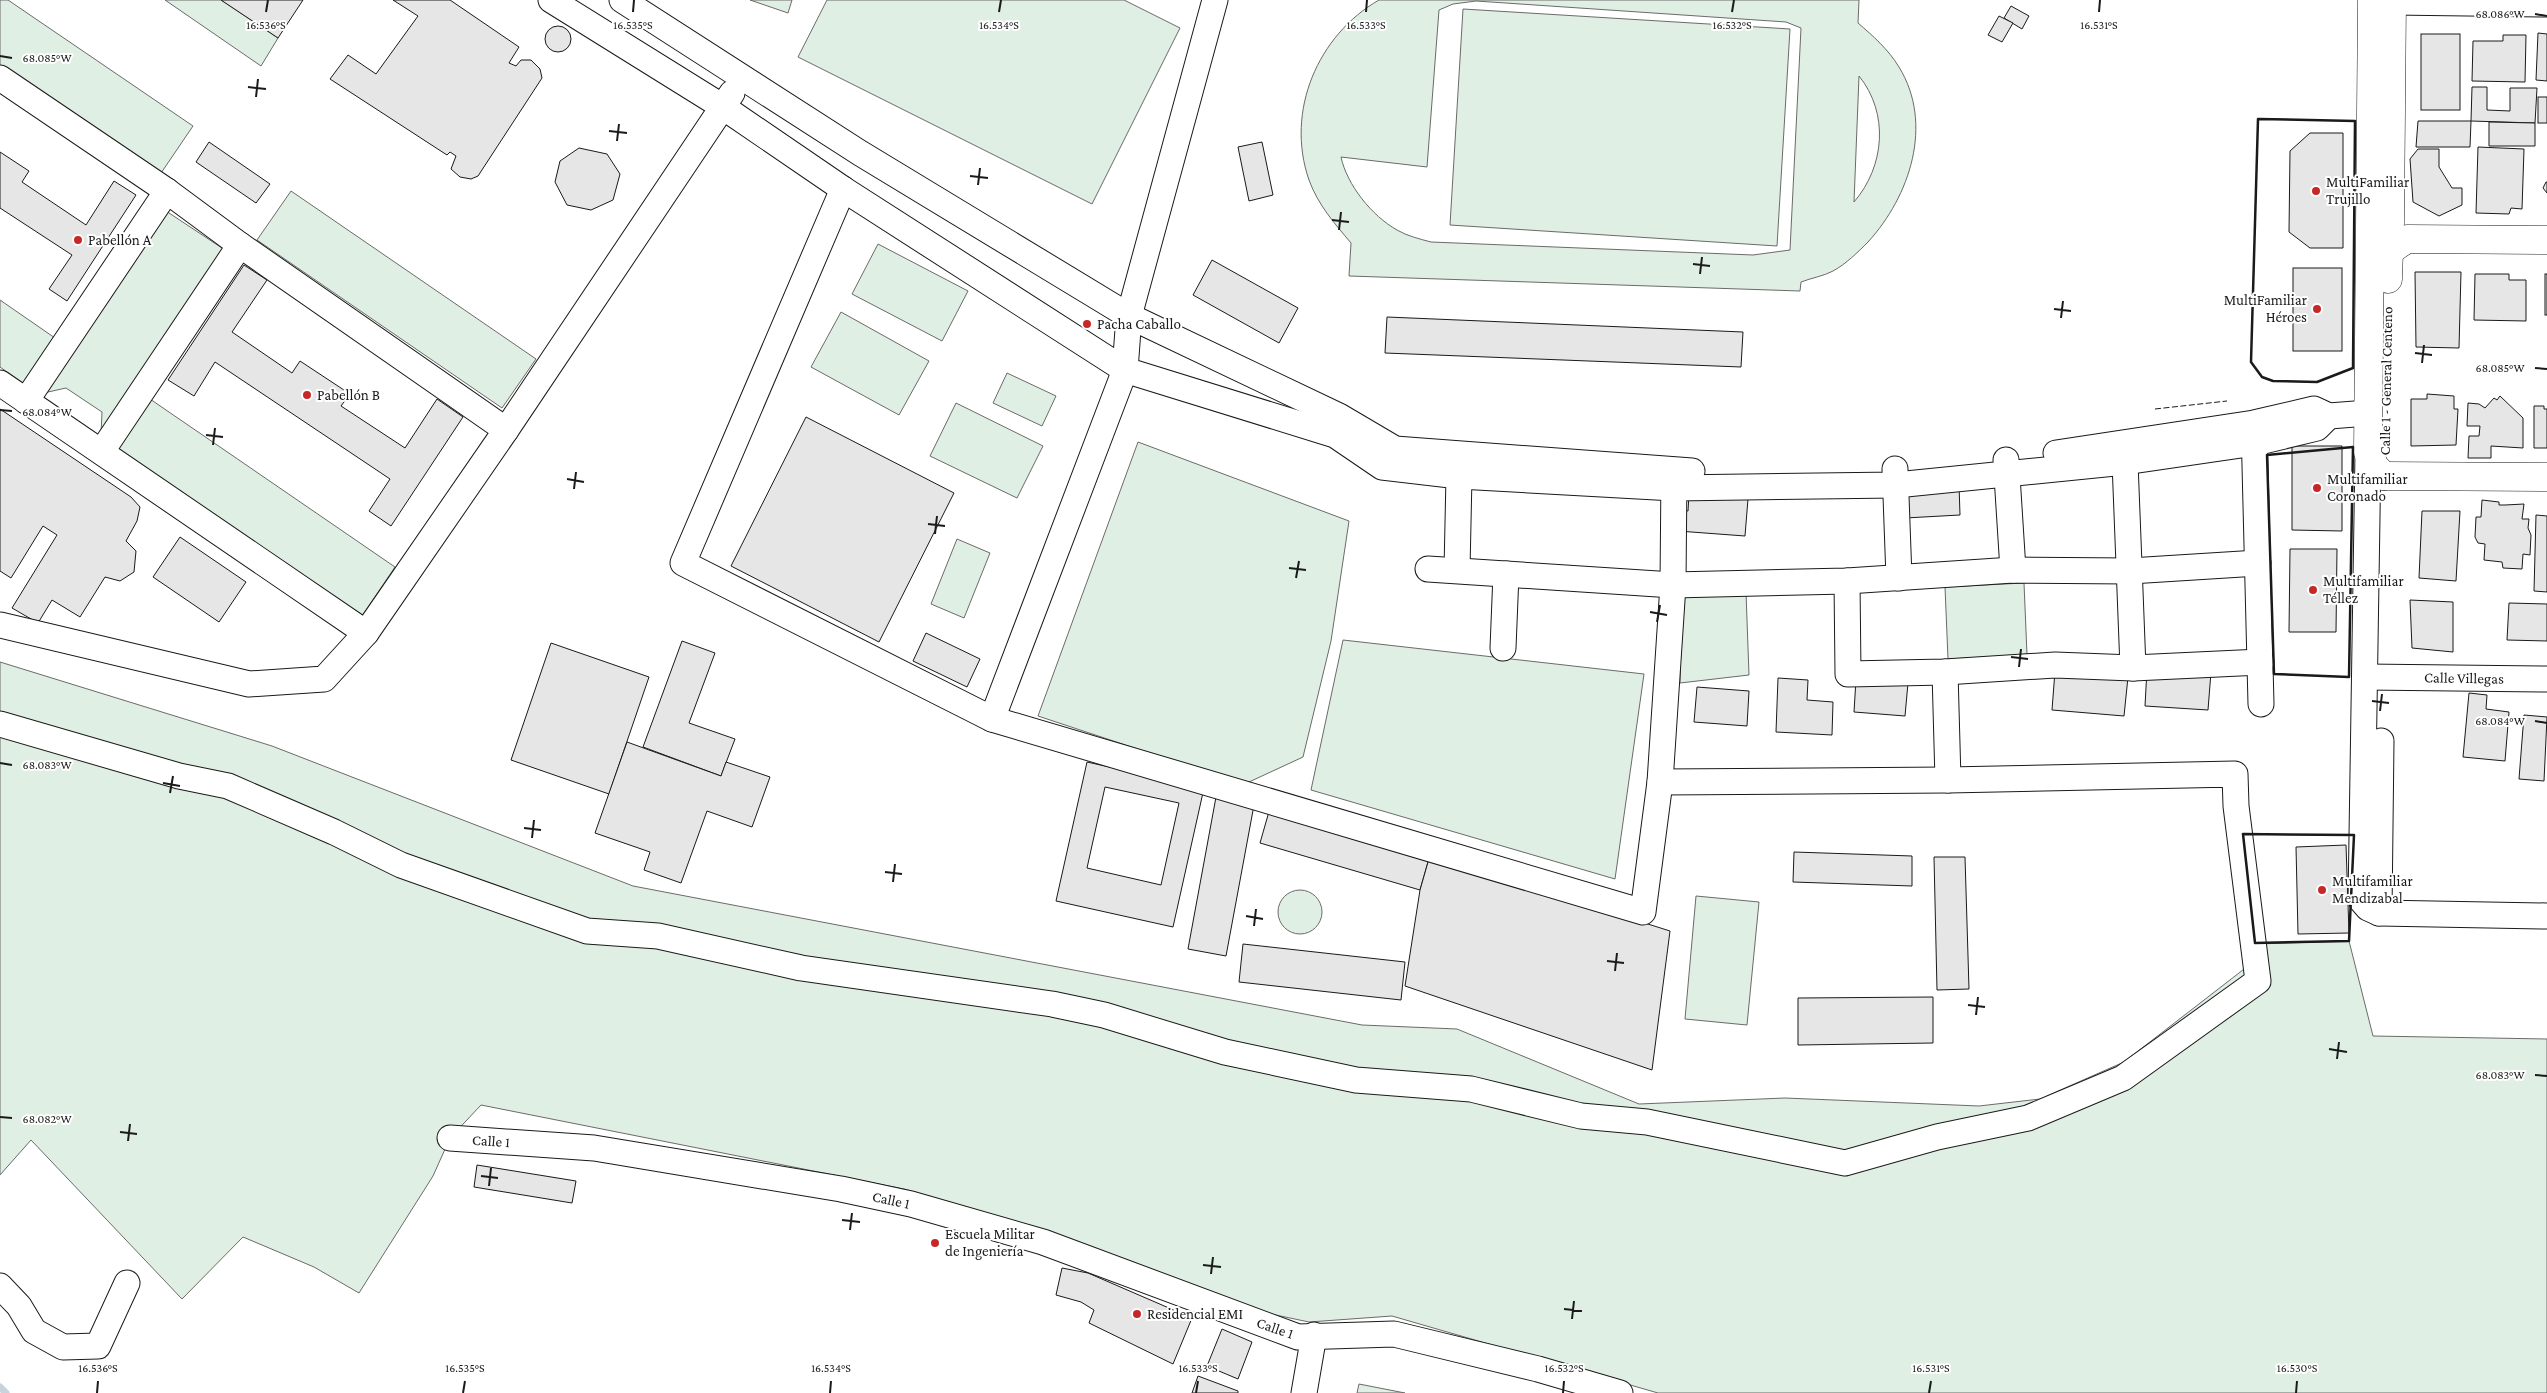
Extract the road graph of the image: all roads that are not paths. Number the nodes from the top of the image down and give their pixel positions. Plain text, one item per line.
1 (551, 0) edge
2 (622, 0) edge
3 (1215, 0) edge
4 (2382, 1) edge
5 (2547, 4) edge
6 (0, 78) edge
7 (740, 78) junction
8 (723, 107) junction
9 (2381, 116) junction
10 (843, 188) junction
11 (167, 191) junction
12 (2547, 240) edge
13 (240, 245) junction
14 (2389, 246) junction
15 (1129, 316) junction
16 (1126, 370) junction
17 (0, 383) edge
18 (26, 401) junction
19 (2368, 413) junction
20 (506, 430) junction
21 (2255, 433) junction
22 (102, 451) junction
23 (2368, 452) junction
24 (2125, 462) junction
25 (2006, 467) junction
26 (1459, 476) junction
27 (2384, 476) junction
28 (1895, 477) junction
29 (2547, 477) edge
30 (1674, 479) junction
31 (2258, 563) junction
32 (1428, 569) dead end
33 (1458, 570) junction
34 (2013, 570) junction
35 (2130, 571) junction
36 (1506, 574) junction
37 (1899, 578) junction
38 (1847, 580) junction
39 (1673, 585) junction
40 (2374, 599) junction
41 (0, 625) edge
42 (366, 633) junction
43 (1503, 648) dead end
44 (2261, 662) junction
45 (2134, 668) junction
46 (1945, 672) junction
47 (2373, 677) junction
48 (2547, 679) edge
49 (2261, 704) dead end
50 (992, 719) junction
51 (0, 724) edge
52 (1948, 780) junction
53 (1660, 782) junction
54 (2547, 916) edge
55 (450, 1138) dead end
56 (127, 1283) dead end
57 (0, 1286) edge
58 (1314, 1335) junction
59 (1304, 1393) edge
60 (1620, 1393) edge

1 - 8 street
2 - 7 street
3 - 15 street
4 - 5 street
4 - 9 main road, Calle 1 - General Centeno
6 - 11 street
7 - 8 street
7 - 15 street
8 - 10 street
8 - 20 street
9 - 14 main road, Calle 1 - General Centeno
9 - 14 main road, Calle 1 - General Centeno
10 - 16 street
10 - 50 street
11 - 13 street
11 - 18 street
12 - 14 main road
13 - 20 street
13 - 22 street
14 - 19 main road, Calle 1 - General Centeno
14 - 27 main road, Calle 1 - General Centeno
15 - 16 street
15 - 30 street
16 - 26 street
16 - 50 street
17 - 18 street
18 - 22 street
19 - 21 street
19 - 23 main road, Calle 1 - General Centeno
20 - 42 street
21 - 24 street
21 - 25 street
21 - 31 street
22 - 42 street
23 - 27 main road
23 - 40 street, Calle 1 - General Centeno
24 - 25 street
24 - 35 street
25 - 28 street
25 - 34 street
26 - 30 street
26 - 33 street
27 - 29 main road
27 - 40 street, Calle 1 - General Centeno
28 - 30 street
28 - 37 street
30 - 39 street
31 - 35 street
31 - 44 street
32 - 33 street
33 - 36 street
34 - 35 street
34 - 37 street
35 - 45 street
36 - 39 street
36 - 43 street
37 - 38 street
38 - 39 street
38 - 46 street
39 - 53 street
40 - 47 street, Calle 1 - General Centeno
41 - 42 street
44 - 45 street
44 - 49 street
45 - 46 street
46 - 52 street
47 - 48 street, Calle Villegas
47 - 54 street, Calle 1 - General Centeno
50 - 53 street
51 - 52 street
52 - 53 street
55 - 58 street, Calle 1
56 - 57 street
58 - 59 street, Calle 1
58 - 60 street, Calle 1

